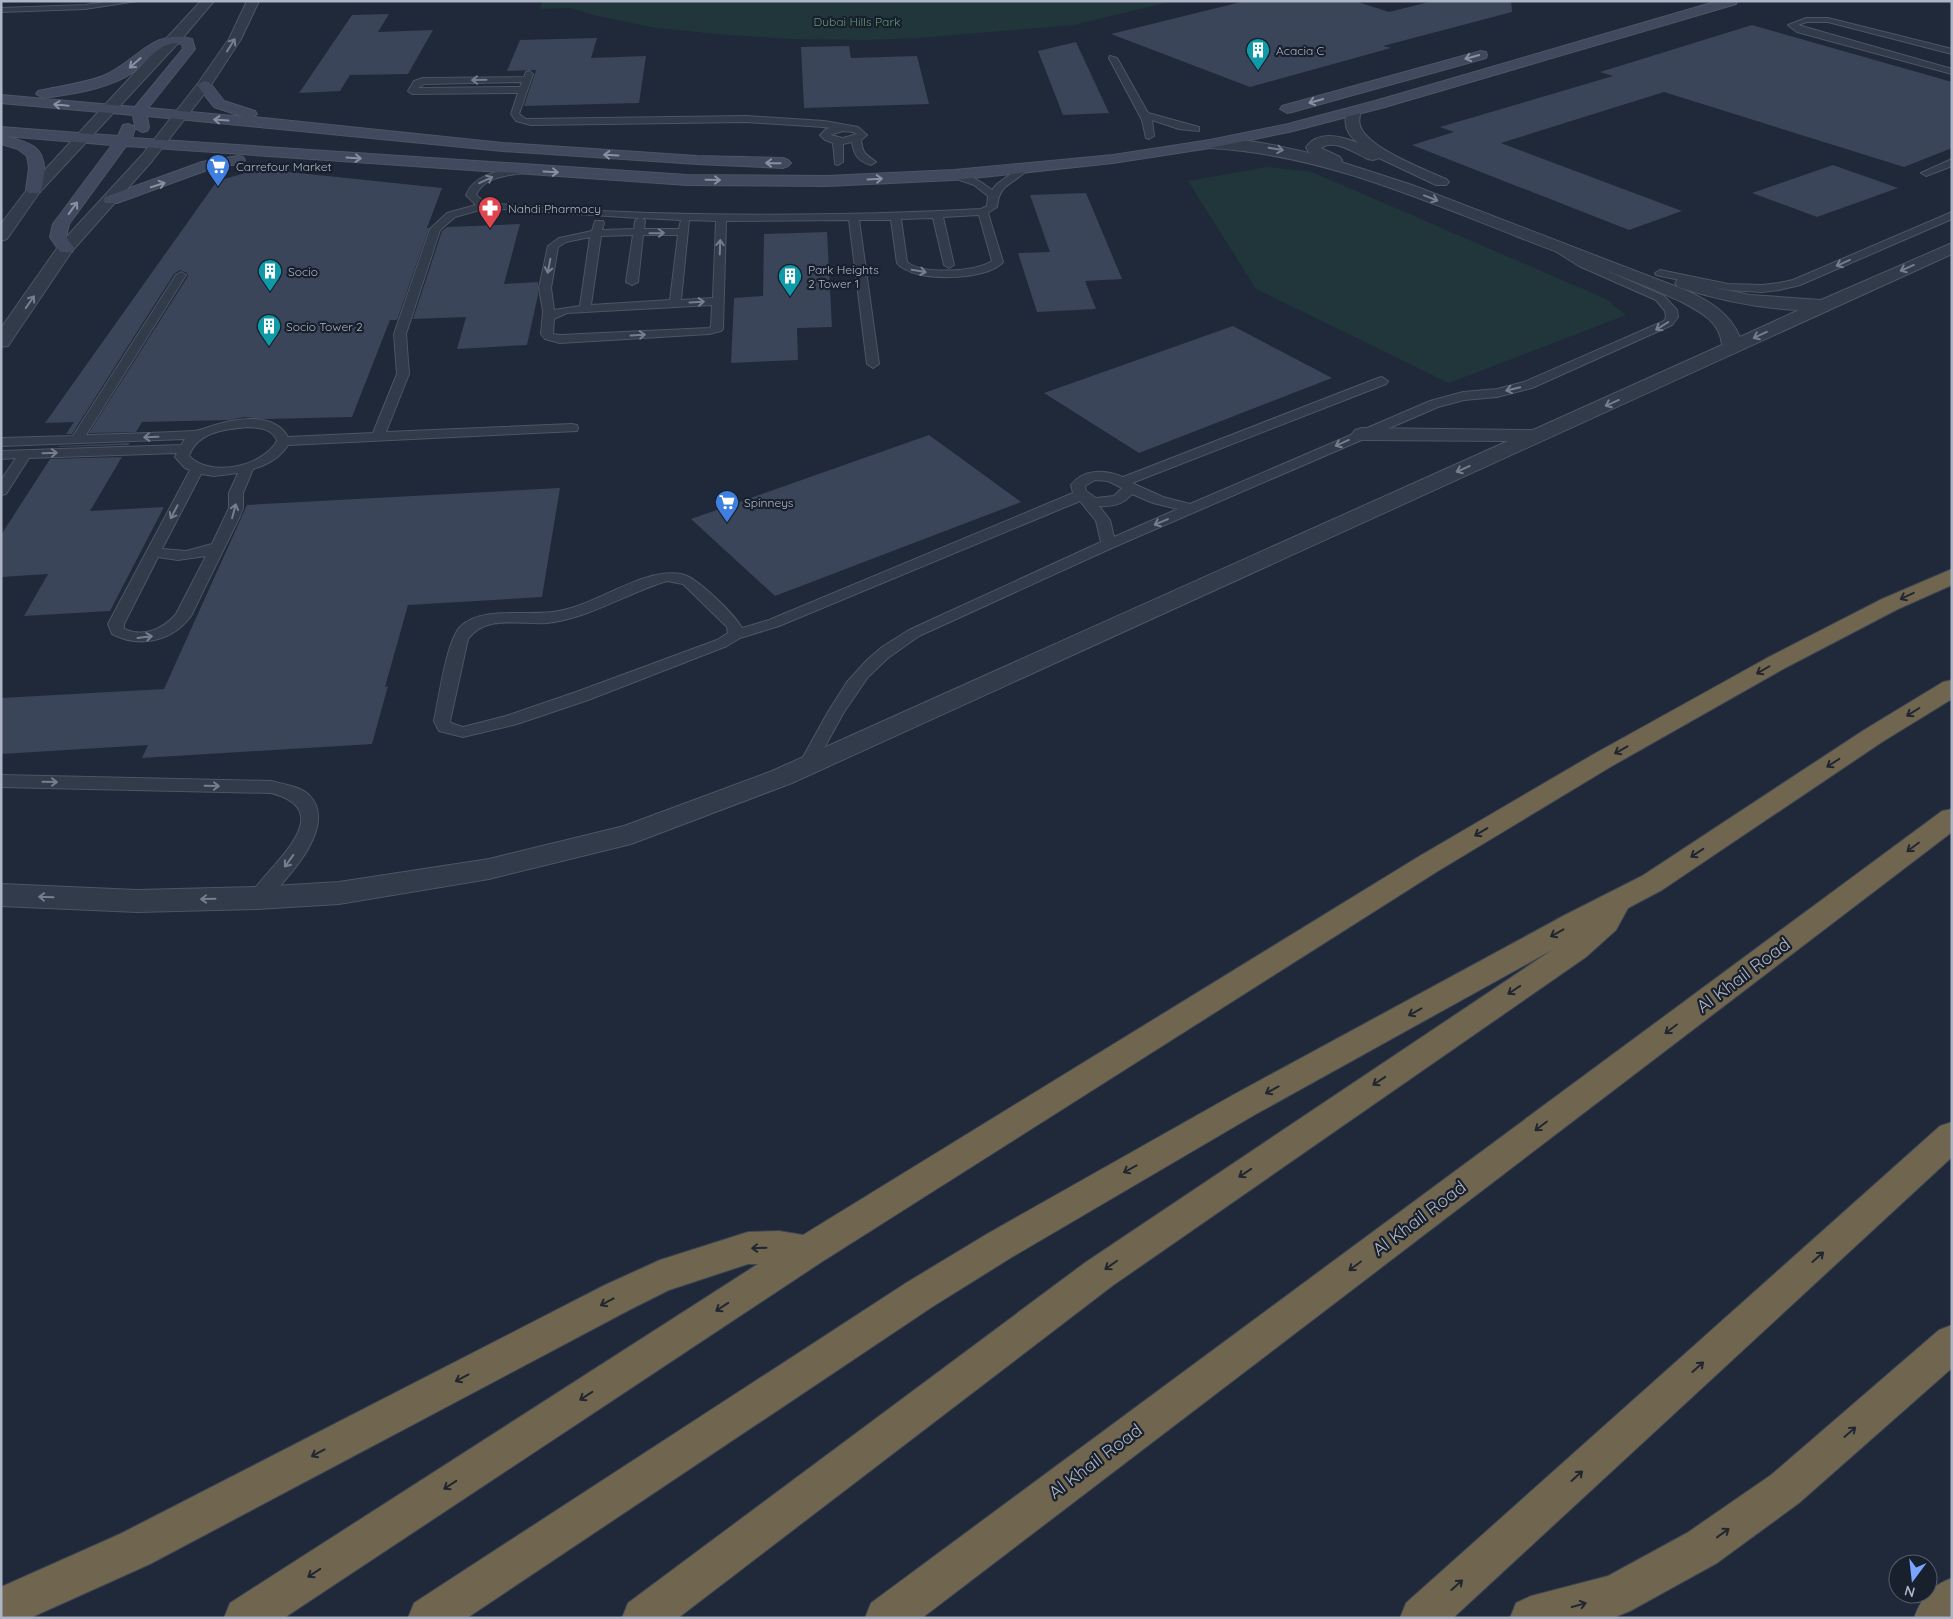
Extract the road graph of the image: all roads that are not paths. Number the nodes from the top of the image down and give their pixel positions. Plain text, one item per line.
1 (134, 1) edge
2 (208, 1) edge
3 (254, 1) edge
4 (1732, 1) edge
5 (1, 10) edge
6 (176, 38) junction
7 (1496, 50) dead end
8 (1952, 52) edge
9 (1113, 58) dead end
10 (1952, 72) edge
11 (204, 85) junction
12 (523, 90) junction
13 (1, 98) edge
14 (110, 110) junction
15 (1354, 111) junction
16 (1274, 112) dead end
17 (1144, 115) junction
18 (80, 122) dead end
19 (174, 122) junction
20 (801, 123) junction
21 (96, 124) junction
22 (1211, 126) dead end
23 (133, 127) junction
24 (322, 128) junction
25 (843, 128) junction
26 (1196, 129) junction
27 (1, 131) edge
28 (826, 133) junction
29 (1149, 136) junction
30 (1, 139) edge
31 (83, 139) junction
32 (856, 139) junction
33 (1131, 139) dead end
34 (429, 140) junction
35 (838, 141) junction
36 (156, 144) junction
37 (1210, 144) junction
38 (288, 154) junction
39 (820, 162) dead end
40 (838, 162) junction
41 (876, 162) joint
42 (1952, 162) edge
43 (795, 163) dead end
44 (1398, 164) junction
45 (524, 170) junction
46 (1022, 170) junction
47 (1926, 173) dead end
48 (1366, 174) junction
49 (954, 175) junction
50 (1451, 187) dead end
51 (34, 190) junction
52 (993, 195) junction
53 (111, 200) junction
54 (484, 206) junction
55 (983, 212) junction
56 (1515, 213) dead end
57 (602, 214) junction
58 (937, 215) junction
59 (1952, 215) edge
60 (640, 216) junction
61 (896, 217) junction
62 (686, 218) junction
63 (722, 218) junction
64 (854, 218) junction
65 (684, 232) junction
66 (638, 233) junction
67 (596, 234) junction
68 (1, 236) edge
69 (1556, 247) junction
70 (66, 248) junction
71 (1952, 248) edge
72 (949, 264) dead end
73 (1660, 273) junction
74 (181, 275) dead end
75 (632, 282) dead end
76 (587, 294) junction
77 (546, 297) junction
78 (718, 301) junction
79 (675, 303) junction
80 (1824, 305) junction
81 (585, 309) junction
82 (547, 318) junction
83 (1, 342) edge
84 (1732, 348) junction
85 (873, 364) dead end
86 (1382, 380) dead end
87 (572, 428) dead end
88 (1362, 434) junction
89 (200, 435) junction
90 (1539, 435) junction
91 (378, 436) junction
92 (78, 439) junction
93 (283, 441) junction
94 (1, 442) edge
95 (183, 449) junction
96 (25, 454) junction
97 (1, 455) edge
98 (247, 467) junction
99 (197, 469) junction
100 (1126, 484) junction
101 (1, 491) edge
102 (1083, 497) junction
103 (1193, 509) junction
104 (1109, 544) junction
105 (218, 547) junction
106 (154, 551) junction
107 (1952, 576) edge
108 (735, 634) junction
109 (1952, 688) edge
110 (806, 766) junction
111 (1, 781) edge
112 (1952, 818) edge
113 (1, 896) edge
114 (257, 898) junction
115 (1616, 903) junction
116 (1952, 1136) edge
117 (807, 1252) junction
118 (1952, 1342) edge
119 (1952, 1599) edge
120 (1, 1609) edge
121 (246, 1618) edge
122 (430, 1618) edge
123 (643, 1618) edge
124 (886, 1618) edge
125 (1421, 1618) edge
126 (1531, 1618) edge
127 (1935, 1618) edge

1 - 5 lane
2 - 6 street
11 -> 3 street
4 - 15 main road
6 -> 13 main road
6 - 14 street
6 - 23 main road
7 -> 16 main road
8 - 10 lane
9 - 17 lane
11 - 19 street
11 - 24 main road
12 -> 12 lane
12 - 20 lane
14 -> 13 main road
14 - 21 street
14 - 23 main road
15 - 37 main road
15 - 44 street
17 - 26 lane
17 - 29 lane
18 - 21 main road
19 - 23 main road
24 -> 19 main road
19 - 34 main road
19 - 36 street
20 - 25 lane
20 - 28 lane
21 - 23 main road
21 - 31 street
22 - 26 main road
23 - 31 main road
23 - 36 main road
23 - 36 main road
70 -> 23 main road
24 - 34 main road
25 - 28 lane
25 - 32 lane
26 - 29 main road
27 - 31 main road
28 - 35 lane
29 - 33 main road
30 - 51 main road
31 - 51 street
32 - 35 lane
32 - 41 lane
43 -> 34 main road
35 - 40 lane
36 - 38 main road
36 - 53 street
37 - 46 main road
37 -> 48 street
38 -> 45 main road
53 -> 38 main road
39 - 40 main road
40 - 41 main road
42 - 47 lane
44 - 48 street
44 - 50 street
45 -> 49 main road
54 -> 45 lane
46 - 49 main road
46 - 52 lane
48 -> 69 street
49 - 52 lane
51 - 68 street
52 - 55 lane
53 - 70 street
54 - 57 lane
54 - 91 lane
55 - 58 lane
61 -> 55 lane
56 - 73 street
57 - 60 lane
57 - 67 lane
58 - 61 lane
58 - 72 lane
59 -> 73 lane
60 - 62 lane
60 - 66 lane
61 - 64 lane
62 - 63 lane
62 - 65 lane
63 - 64 lane
78 -> 63 lane
64 - 85 lane
66 -> 65 lane
65 - 79 lane
66 - 67 lane
66 - 75 lane
67 - 76 lane
67 -> 77 lane
69 - 84 street
69 -> 88 lane
83 -> 70 street
71 -> 80 street
73 - 80 street
74 - 92 lane
76 - 77 lane
76 - 81 lane
77 - 82 lane
79 -> 78 lane
82 -> 78 lane
79 - 81 lane
80 -> 84 street
81 - 82 lane
84 -> 90 street
86 - 100 lane
87 - 91 lane
88 - 90 street
88 -> 103 lane
89 -> 92 lane
89 - 93 lane
89 - 95 lane
90 -> 110 street
91 - 93 lane
92 - 94 lane
93 - 98 lane
96 -> 95 lane
95 - 99 lane
96 - 97 lane
96 - 101 lane
98 - 99 lane
105 -> 98 lane
99 -> 106 lane
100 - 102 lane
100 - 102 lane
100 - 103 lane
102 - 104 lane
102 - 108 lane
103 -> 104 lane
104 - 110 lane
105 - 106 lane
106 -> 105 lane
107 -> 117 highway
108 - 108 lane
109 -> 115 highway
110 - 114 street
111 -> 114 lane
112 -> 124 highway, Al Khail Road
114 -> 113 street
115 -> 122 highway
115 -> 123 highway
125 -> 116 highway
117 -> 120 highway
117 -> 121 highway
126 -> 118 highway
119 - 127 highway

